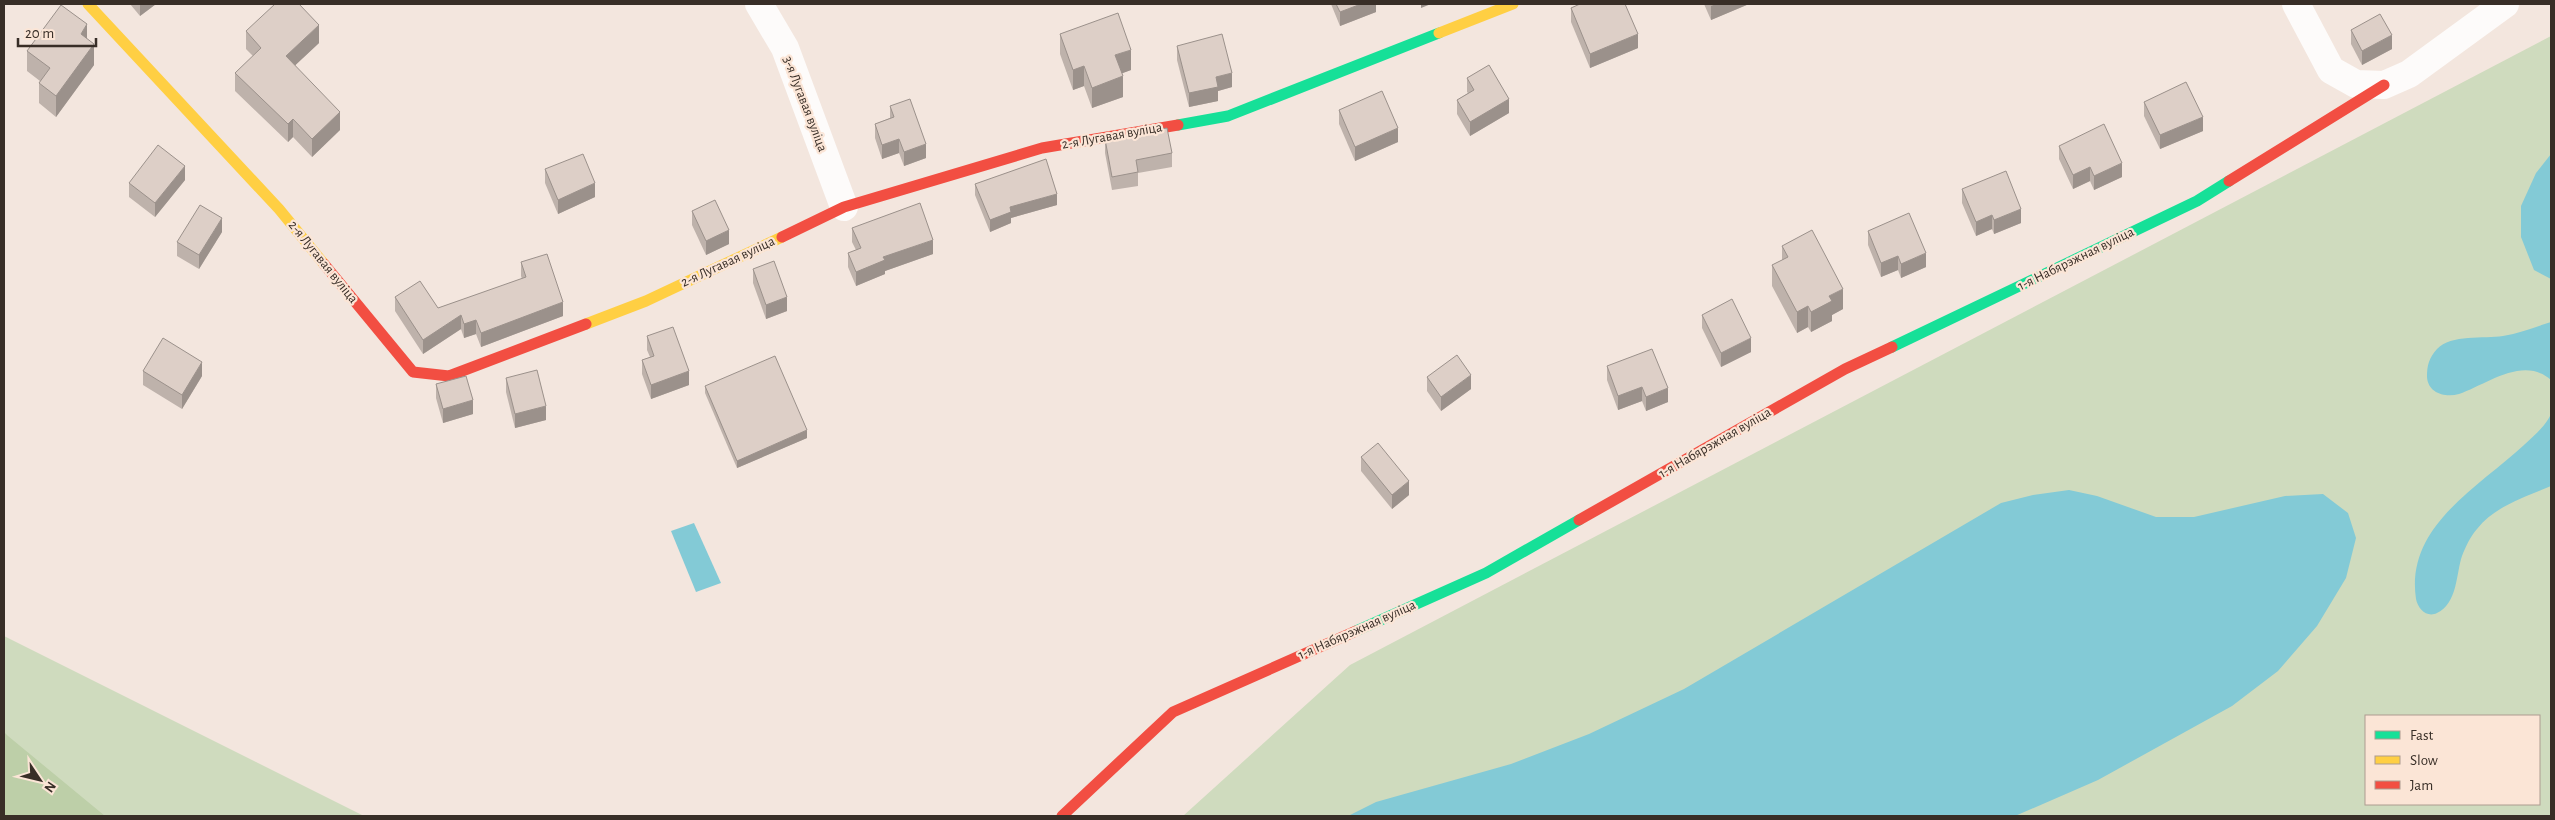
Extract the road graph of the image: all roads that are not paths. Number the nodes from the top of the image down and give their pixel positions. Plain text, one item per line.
1 (88, 4) edge
2 (759, 4) edge
3 (1513, 4) edge
4 (2296, 4) edge
5 (2505, 4) edge
6 (2384, 85) junction
7 (844, 207) junction
8 (1062, 816) edge

1 - 7 street, 2-я Лугавая вуліца
2 - 7 street, 3-я Лугавая вуліца
3 - 7 street, 2-я Лугавая вуліца
4 - 6 street
5 - 6 street
6 - 8 street, 1-я Набярэжная вуліца

